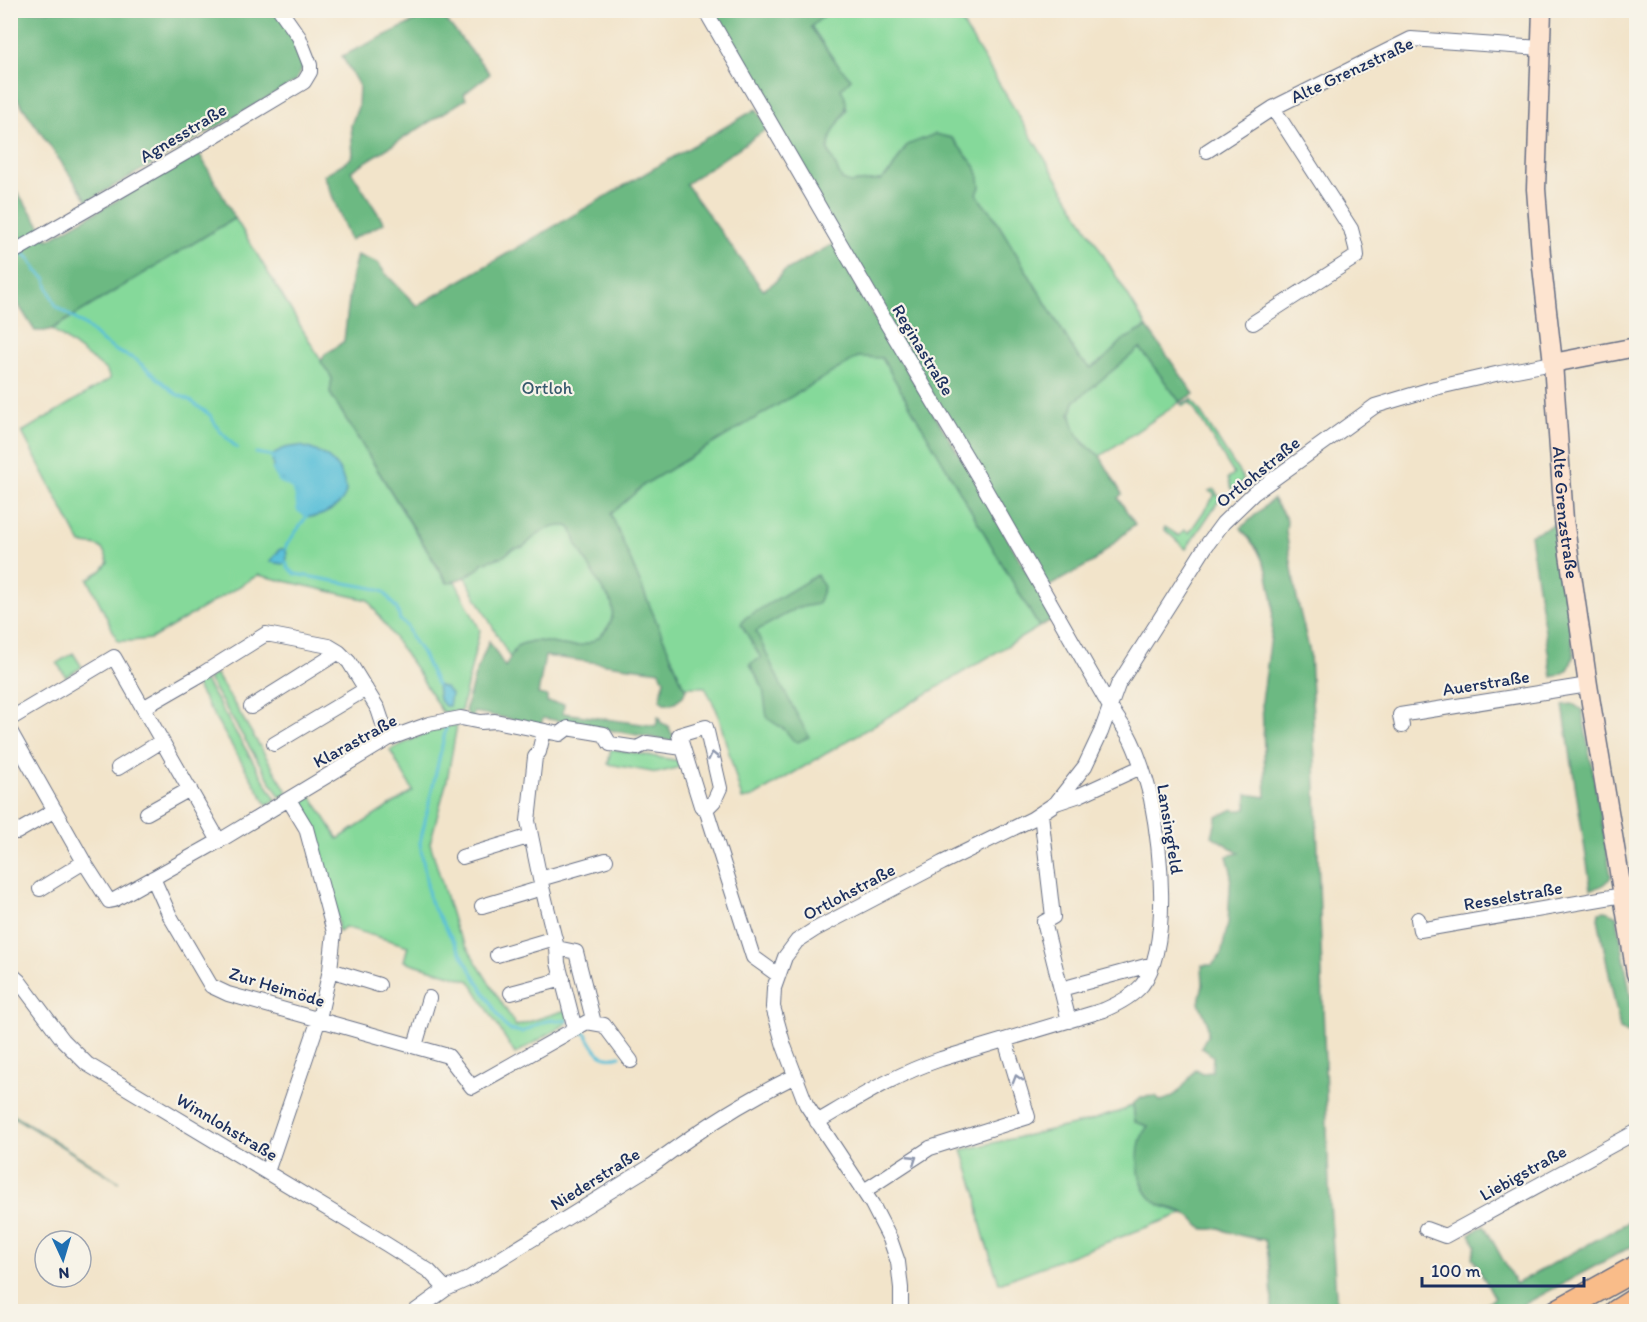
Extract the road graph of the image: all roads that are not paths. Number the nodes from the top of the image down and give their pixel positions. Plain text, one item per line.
1 (280, 10) edge
2 (705, 10) edge
3 (1542, 10) edge
4 (1541, 48) junction
5 (1273, 108) junction
6 (1207, 151) dead end
7 (10, 254) edge
8 (1253, 323) dead end
9 (1636, 347) edge
10 (1553, 363) junction
11 (339, 652) junction
12 (1588, 685) junction
13 (366, 689) junction
14 (251, 707) dead end
15 (1110, 707) junction
16 (143, 708) junction
17 (10, 719) edge
18 (1402, 726) dead end
19 (10, 731) edge
20 (544, 731) junction
21 (388, 739) junction
22 (162, 741) junction
23 (274, 744) dead end
24 (683, 748) junction
25 (1141, 767) junction
26 (118, 768) dead end
27 (190, 789) junction
28 (289, 800) junction
29 (1056, 803) junction
30 (706, 809) junction
31 (55, 810) junction
32 (147, 813) dead end
33 (1041, 814) junction
34 (17, 832) dead end
35 (531, 836) junction
36 (219, 841) junction
37 (462, 857) dead end
38 (606, 860) dead end
39 (84, 862) junction
40 (153, 878) junction
41 (541, 883) junction
42 (40, 889) dead end
43 (1623, 895) junction
44 (482, 906) dead end
45 (1418, 919) dead end
46 (556, 943) junction
47 (497, 955) dead end
48 (1153, 964) junction
49 (330, 970) junction
50 (10, 973) edge
51 (1636, 974) edge
52 (778, 975) junction
53 (562, 979) junction
54 (379, 985) dead end
55 (1061, 989) junction
56 (511, 993) dead end
57 (429, 998) dead end
58 (319, 1019) junction
59 (1069, 1021) junction
60 (594, 1023) junction
61 (577, 1028) junction
62 (1005, 1040) junction
63 (415, 1046) junction
64 (631, 1061) dead end
65 (795, 1076) junction
66 (817, 1122) junction
67 (1636, 1132) edge
68 (267, 1172) junction
69 (864, 1191) junction
70 (1426, 1228) dead end
71 (1636, 1268) edge
72 (446, 1289) junction
73 (1636, 1300) edge
74 (414, 1311) edge
75 (901, 1311) edge
76 (1557, 1311) edge
77 (1617, 1311) edge

1 - 7 street, Agnesstraße
2 - 15 street, Reginastraße
3 - 4 street, Alte Grenzstraße
4 - 5 street, Alte Grenzstraße
4 - 10 street, Alte Grenzstraße
5 - 6 street, Alte Grenzstraße
5 - 8 street, Alte Grenzstraße
9 - 10 street
10 - 12 street, Alte Grenzstraße
10 - 15 street, Ortlohstraße
11 - 13 street
11 - 14 street
11 - 16 street
12 - 18 street, Auerstraße
12 - 43 street, Alte Grenzstraße
13 - 21 street
13 - 23 street
15 - 25 street, Lansingfeld
15 - 29 street, Ortlohstraße
16 - 17 street
16 - 22 street
19 - 31 street, Klarastraße
20 - 21 street, Klarastraße
20 - 24 street, Klarastraße
20 - 35 street
21 - 28 street, Klarastraße
22 - 26 street
22 - 27 street
24 - 30 street
30 -> 24 street
25 - 29 street, Ortlohstraße
25 - 48 street, Lansingfeld
27 - 32 street
27 - 36 street
28 - 36 street, Klarastraße
28 - 49 street
29 - 33 street, Ortlohstraße
30 - 52 street
31 - 34 street
31 - 39 street, Klarastraße
33 - 52 street, Ortlohstraße
33 - 55 street
35 - 37 street
35 - 41 street
36 - 40 street, Klarastraße
38 - 41 street
39 - 40 street, Klarastraße
39 - 42 street
40 - 58 street, Zur Heimöde
41 - 44 street
41 - 46 street
43 - 45 street, Resselstraße
43 - 51 street, Alte Grenzstraße
46 - 47 street
46 - 53 street
46 - 60 street
48 - 55 street
48 - 59 street, Lansingfeld
49 - 54 street
49 - 58 street
50 - 68 street, Winnlohstraße
52 - 65 street, Ortlohstraße
53 - 56 street
53 - 61 street
55 - 59 street
57 - 63 street
58 - 63 street, Zur Heimöde
58 - 68 street
59 - 62 street, Lansingfeld
60 - 61 street, Zur Heimöde
60 - 64 street
61 - 63 street, Zur Heimöde
62 - 66 street, Lansingfeld
69 -> 62 street
65 - 66 street, Ortlohstraße
65 - 72 street, Niederstraße
66 - 69 street, Ortlohstraße
67 - 70 street, Liebigstraße
68 - 72 street, Winnlohstraße
69 - 75 street, Ortlohstraße
71 - 76 highway
72 - 74 street, Niederstraße
73 - 77 highway

